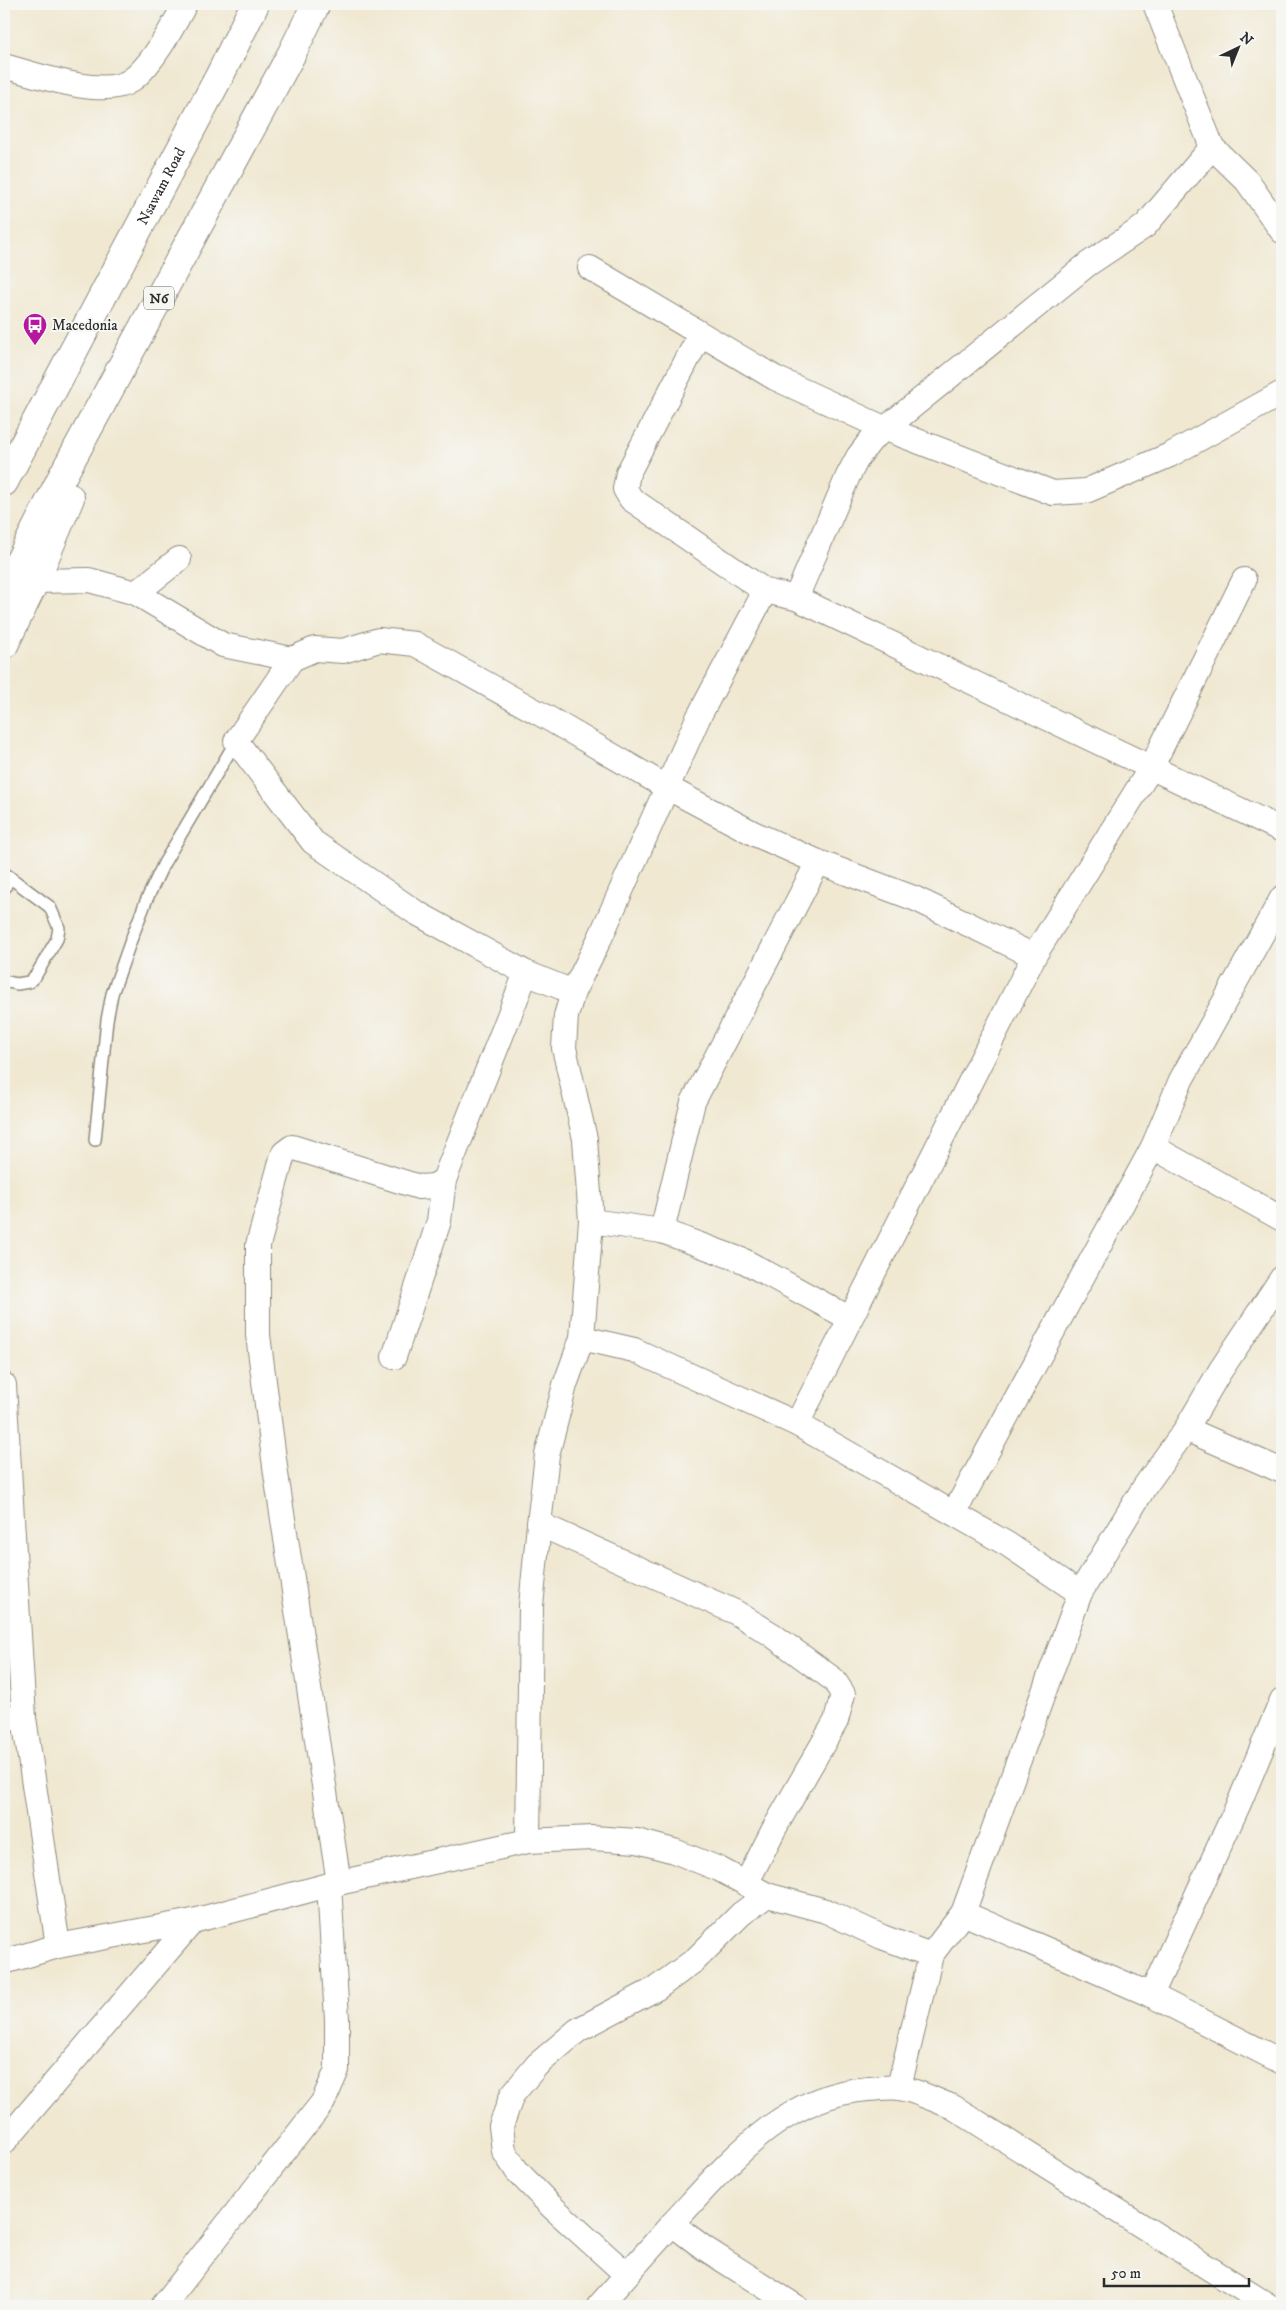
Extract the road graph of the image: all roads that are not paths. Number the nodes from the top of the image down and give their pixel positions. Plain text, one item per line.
1 (185, 4) edge
2 (255, 4) edge
3 (316, 4) edge
4 (1155, 4) edge
5 (4, 66) edge
6 (1212, 147) junction
7 (1247, 181) junction
8 (1282, 201) edge
9 (1282, 231) edge
10 (590, 268) dead end
11 (700, 335) junction
12 (136, 340) junction
13 (65, 368) junction
14 (1282, 393) edge
15 (886, 429) junction
16 (4, 445) edge
17 (4, 482) edge
18 (179, 559) dead end
19 (1244, 580) dead end
20 (35, 581) junction
21 (765, 591) junction
22 (4, 592) edge
23 (136, 593) junction
24 (796, 598) junction
25 (4, 645) edge
26 (292, 659) junction
27 (236, 741) junction
28 (1152, 766) junction
29 (668, 788) junction
30 (1282, 830) edge
31 (818, 862) junction
32 (7, 875) edge
33 (4, 889) edge
34 (1282, 898) edge
35 (1034, 956) junction
36 (526, 973) junction
37 (4, 980) edge
38 (573, 992) junction
39 (95, 1140) dead end
40 (1153, 1147) junction
41 (444, 1180) junction
42 (1282, 1219) edge
43 (591, 1221) junction
44 (662, 1231) junction
45 (1282, 1278) edge
46 (849, 1318) junction
47 (582, 1338) junction
48 (394, 1357) dead end
49 (4, 1385) edge
50 (797, 1424) junction
51 (1186, 1429) junction
52 (1282, 1471) edge
53 (954, 1513) junction
54 (8, 1519) edge
55 (539, 1524) junction
56 (1080, 1593) junction
57 (1282, 1700) edge
58 (14, 1718) edge
59 (528, 1841) junction
60 (334, 1884) junction
61 (746, 1884) junction
62 (767, 1896) junction
63 (963, 1913) junction
64 (193, 1920) junction
65 (58, 1946) junction
66 (931, 1955) junction
67 (4, 1962) edge
68 (1151, 1996) junction
69 (1282, 2062) edge
70 (898, 2088) junction
71 (4, 2142) edge
72 (672, 2224) junction
73 (626, 2274) junction
74 (163, 2306) edge
75 (599, 2306) edge
76 (796, 2306) edge
77 (1269, 2306) edge

1 - 5 street
2 - 13 highway, Nsawam Road
3 - 12 highway, N6
4 - 6 street
6 - 7 street
6 - 15 street
7 - 8 street
7 - 9 street
10 - 11 street
11 - 15 street
11 - 21 street
12 - 20 highway, N6
12 - 22 highway, N6
13 - 16 highway, Nsawam Road
13 - 17 highway, Nsawam Road
14 - 15 street
15 - 24 street
18 - 23 street
19 - 28 street
20 - 23 street
20 - 25 highway, N6
21 - 24 street
21 - 29 street
23 - 26 street
24 - 28 street
26 - 27 street
26 - 29 street
27 - 36 street
27 - 39 lane
28 - 30 street
28 - 35 street
29 - 31 street
29 - 38 street
31 - 35 street
31 - 44 street
32 - 33 lane
32 - 37 lane
34 - 40 street
35 - 46 street
36 - 38 street
36 - 41 street
38 - 43 street
40 - 42 street
40 - 53 street
41 - 48 street
41 - 60 street
43 - 44 street
43 - 47 street
44 - 46 street
45 - 51 street
46 - 50 street
47 - 50 street
47 - 55 street
49 - 54 street
50 - 53 street
51 - 52 street
51 - 56 street
53 - 56 street
54 - 58 street
55 - 59 street
55 - 61 street
56 - 63 street
57 - 68 street
58 - 65 street
59 - 60 street
59 - 61 street
60 - 64 street
60 - 74 street
61 - 62 street
62 - 66 street
62 - 73 street
63 - 66 street
63 - 68 street
64 - 65 street
64 - 71 street
65 - 67 street
66 - 70 street
68 - 69 street
70 - 72 street
70 - 77 street
72 - 73 street
72 - 76 street
73 - 75 street

